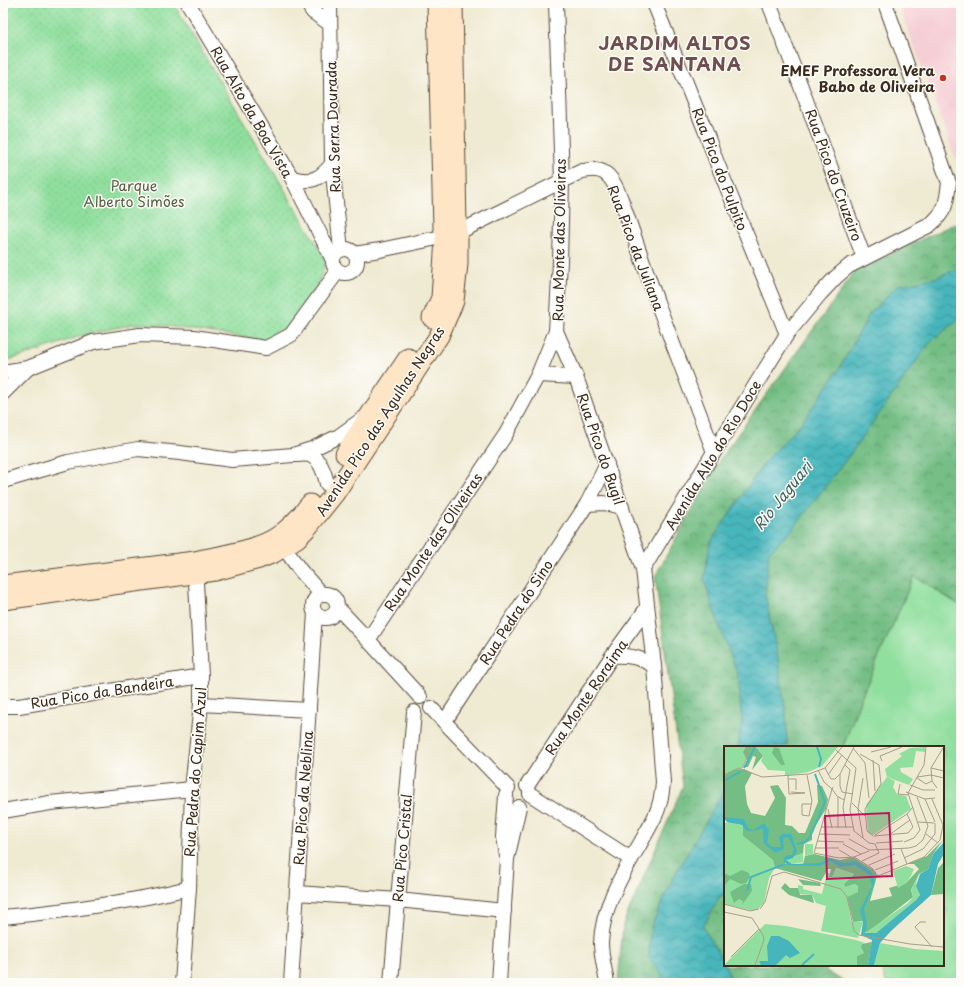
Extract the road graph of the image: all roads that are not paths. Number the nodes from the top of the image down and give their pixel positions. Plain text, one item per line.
1 (188, 3) edge
2 (307, 3) edge
3 (330, 3) edge
4 (437, 3) edge
5 (453, 3) edge
6 (556, 3) edge
7 (654, 3) edge
8 (769, 3) edge
9 (885, 3) edge
10 (330, 24) junction
11 (332, 164) junction
12 (292, 178) junction
13 (562, 181) junction
14 (451, 233) junction
15 (380, 250) junction
16 (340, 258) junction
17 (864, 258) junction
18 (556, 331) junction
19 (787, 334) junction
20 (28, 368) junction
21 (3, 372) edge
22 (538, 375) junction
23 (576, 377) junction
24 (3, 393) edge
25 (371, 413) junction
26 (714, 452) junction
27 (293, 455) junction
28 (607, 464) junction
29 (3, 480) edge
30 (327, 484) junction
31 (587, 504) junction
32 (622, 507) junction
33 (280, 542) junction
34 (196, 567) junction
35 (643, 569) junction
36 (3, 585) edge
37 (3, 600) edge
38 (317, 603) junction
39 (337, 607) junction
40 (647, 608) junction
41 (368, 640) junction
42 (612, 656) junction
43 (654, 666) junction
44 (201, 676) junction
45 (420, 697) junction
46 (201, 704) junction
47 (3, 706) edge
48 (431, 708) junction
49 (309, 710) junction
50 (414, 712) junction
51 (444, 721) junction
52 (192, 789) junction
53 (529, 790) junction
54 (507, 792) junction
55 (519, 807) junction
56 (3, 811) edge
57 (507, 859) junction
58 (631, 859) junction
59 (189, 888) junction
60 (297, 893) junction
61 (398, 900) junction
62 (504, 911) junction
63 (3, 917) edge
64 (182, 983) edge
65 (291, 983) edge
66 (391, 983) edge
67 (499, 983) edge
68 (607, 983) edge

1 - 12 street, Rua Alto da Boa Vista
2 - 10 street
3 - 10 street, Rua Serra Dourada
4 - 14 street, Avenida Pico das Agulhas Negras
5 - 14 street, Avenida Pico das Agulhas Negras
6 - 13 street, Rua Monte das Oliveiras
7 - 19 street, Rua Pico do Pulpito
8 - 17 street, Rua Pico do Cruzeiro
9 - 17 street, Avenida Alto do Rio Doce
10 - 11 street, Rua Serra Dourada
11 - 12 street
11 - 16 street, Rua Serra Dourada
12 - 16 street, Rua Alto da Boa Vista
13 - 14 street, Rua Pico da Juliana
13 - 18 street, Rua Monte das Oliveiras
13 - 26 street, Rua Pico da Juliana
14 - 15 street, Rua Pico da Juliana
14 - 25 street, Avenida Pico das Agulhas Negras
14 - 33 street, Avenida Pico das Agulhas Negras
15 - 16 street, Rua Pico da Juliana
15 - 16 street, Rua Pico da Juliana
16 - 20 street
17 - 19 street, Avenida Alto do Rio Doce
18 - 22 street, Rua Monte das Oliveiras
18 - 23 street, Rua Pico do Bugil
19 - 26 street, Avenida Alto do Rio Doce
20 - 21 street
20 - 24 street
22 - 23 street
22 - 41 street, Rua Monte das Oliveiras
23 - 28 street, Rua Pico do Bugil
25 - 27 street
25 - 30 street, Avenida Pico das Agulhas Negras
26 - 35 street, Avenida Alto do Rio Doce
27 - 29 street
27 - 30 street
28 - 31 street, Rua Pedra do Sino
28 - 32 street, Rua Pico do Bugil
30 - 33 street, Avenida Pico das Agulhas Negras
31 - 32 street
31 - 51 street, Rua Pedra do Sino
32 - 35 street, Rua Pico do Bugil
33 - 34 street, Avenida Pico das Agulhas Negras
33 - 38 street
34 - 36 street, Avenida Pico das Agulhas Negras
34 - 37 street, Avenida Pico das Agulhas Negras
34 - 44 street, Rua Pedra do Capim Azul
35 - 40 street
38 - 39 street
38 - 39 street
38 - 49 street, Rua Pico da Neblina
39 - 41 street
40 - 42 street, Rua Monte Roraima
40 - 43 street
41 - 45 street
42 - 43 street
42 - 53 street, Rua Monte Roraima
43 - 58 street
44 - 46 street, Rua Pedra do Capim Azul
44 - 47 street, Rua Pico da Bandeira
45 - 48 street
45 - 50 street
46 - 49 street
46 - 52 street, Rua Pedra do Capim Azul
48 - 50 street
48 - 51 street
49 - 60 street, Rua Pico da Neblina
50 - 61 street, Rua Pico Cristal
51 - 54 street
52 - 56 street
52 - 59 street, Rua Pedra do Capim Azul
53 - 54 street
53 - 55 street
53 - 58 street
54 - 55 street
54 - 57 street
55 - 57 street
57 - 62 street
58 - 68 street
59 - 63 street
59 - 64 street, Rua Pedra do Capim Azul
60 - 61 street
60 - 65 street, Rua Pico da Neblina
61 - 62 street
61 - 66 street, Rua Pico Cristal
62 - 67 street

